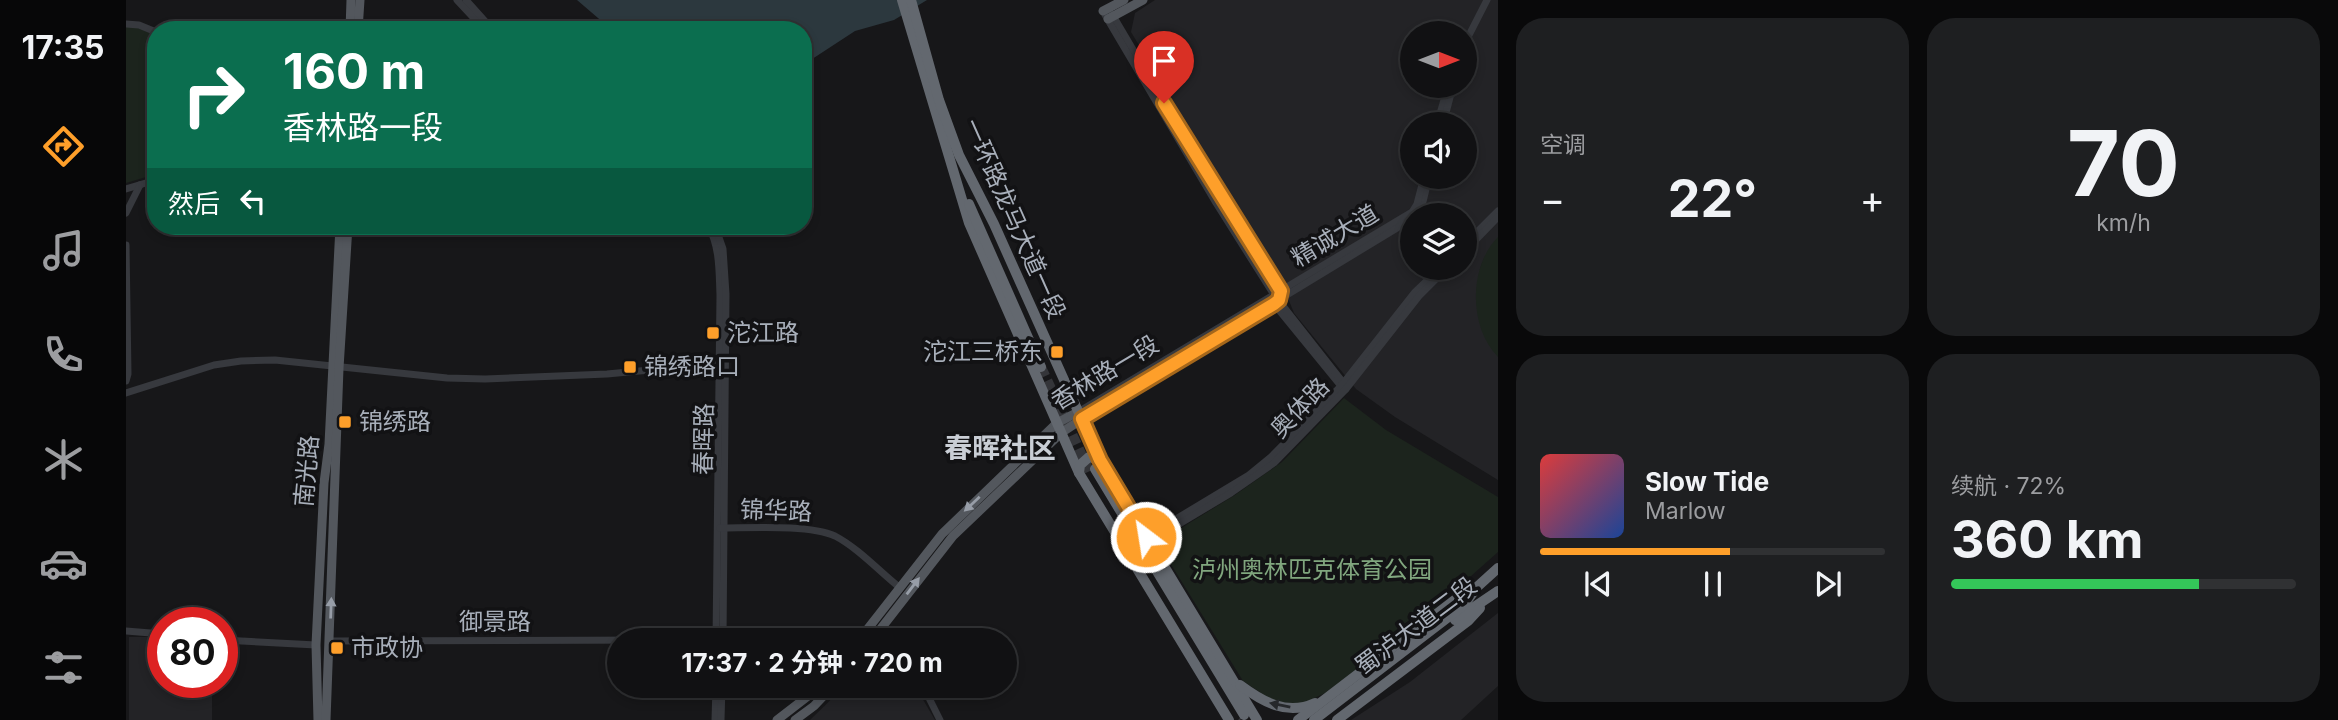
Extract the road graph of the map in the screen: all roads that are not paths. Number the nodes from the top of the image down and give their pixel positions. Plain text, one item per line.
1 (352, 0) edge
2 (360, 0) edge
3 (457, 0) edge
4 (466, 0) edge
5 (902, 0) edge
6 (911, 0) edge
7 (1124, 0) edge
8 (1143, 0) edge
9 (1487, 0) edge
10 (1108, 14) junction
11 (351, 21) edge
12 (359, 21) edge
13 (477, 21) edge
14 (485, 21) edge
15 (1476, 21) edge
16 (126, 24) edge
17 (147, 28) edge
18 (935, 101) junction
19 (954, 156) junction
20 (147, 183) edge
21 (140, 185) junction
22 (126, 189) edge
23 (1421, 189) edge
24 (1498, 211) edge
25 (126, 213) edge
26 (1498, 217) edge
27 (1400, 226) edge
28 (1477, 232) edge
29 (340, 235) edge
30 (347, 235) edge
31 (714, 235) edge
32 (716, 235) edge
33 (717, 239) junction
34 (1477, 239) edge
35 (126, 245) edge
36 (1428, 280) edge
37 (1435, 280) edge
38 (1277, 298) junction
39 (722, 363) junction
40 (1044, 365) tunnel mouth
41 (335, 367) junction
42 (1059, 369) junction
43 (126, 381) edge
44 (1038, 381) junction
45 (1344, 385) junction
46 (126, 393) edge
47 (1080, 415) junction
48 (1059, 428) junction
49 (1091, 469) junction
50 (720, 530) junction
51 (1148, 539) junction
52 (1498, 568) edge
53 (1477, 587) junction
54 (898, 589) junction
55 (1498, 591) edge
56 (1489, 599) junction
57 (716, 628) edge
58 (723, 628) edge
59 (868, 628) edge
60 (885, 628) edge
61 (126, 631) edge
62 (147, 633) edge
63 (607, 640) edge
64 (238, 641) edge
65 (330, 641) junction
66 (316, 645) junction
67 (1234, 680) junction
68 (1357, 692) junction
69 (1213, 693) junction
70 (1331, 697) junction
71 (716, 698) edge
72 (722, 698) edge
73 (807, 698) edge
74 (822, 698) edge
75 (929, 698) edge
76 (322, 702) junction
77 (1246, 718) edge
78 (1340, 718) edge
79 (316, 720) edge
80 (328, 720) edge
81 (715, 720) edge
82 (721, 720) edge
83 (777, 720) edge
84 (795, 720) edge
85 (940, 720) edge
86 (1222, 720) edge
87 (1298, 720) edge
88 (1314, 720) edge
89 (1325, 720) edge

1 - 11 main road
2 - 12 main road
3 - 13 street
4 - 14 street
5 - 18 highway
6 - 18 highway
7 - 10 main road
8 - 10 main road
9 - 15 street
10 - 38 street
16 - 17 street
18 - 19 highway, 一环路龙马大道一段
19 - 40 highway
19 - 42 highway, 一环路龙马大道一段
19 - 44 highway, 一环路龙马大道一段
20 - 21 street
21 - 22 street
21 - 25 street
23 - 38 street, 精诚大道
24 - 28 street
26 - 34 street
27 - 38 street, 精诚大道
29 - 41 main road, 南光路
30 - 41 main road, 南光路
31 - 33 street
32 - 33 street
33 - 39 street, 春晖路
35 - 43 street
36 - 45 street, 奥体路
37 - 45 street, 奥体路
38 - 45 street
38 - 47 street, 香林路一段
39 - 41 street
39 - 50 street, 春晖路
41 - 46 street
65 -> 41 main road, 南光路
41 - 66 main road, 南光路
42 - 44 highway
42 - 47 highway, 一环路龙马大道一段
44 - 48 highway, 一环路龙马大道一段
45 - 51 street, 奥体路
47 - 48 main road, 香林路一段
47 - 49 highway, 一环路龙马大道一段
48 - 49 highway, 一环路龙马大道一段
48 -> 54 main road, 香林路一段
60 -> 48 main road, 香林路一段
49 - 51 highway, 一环路龙马大道一段
49 - 69 highway, 一环路龙马大道一段
49 - 77 highway
50 - 54 street, 锦华路
50 - 57 street, 春晖路
50 - 58 street, 春晖路
51 - 67 highway, 一环路龙马大道一段
52 - 53 highway, 蜀泸大道二段
53 - 68 highway, 蜀泸大道二段
53 - 70 highway
54 - 59 main road, 香林路一段
55 - 56 highway, 蜀泸大道二段
56 - 68 highway, 蜀泸大道二段
56 - 78 highway
61 - 62 street
63 - 65 street, 御景路
64 - 66 street
65 - 76 main road, 南光路
66 - 76 main road, 南光路
70 -> 67 highway
67 - 77 highway, 一环路龙马大道一段
68 - 88 highway
68 - 89 highway
69 - 77 highway, 一环路龙马大道一段
69 - 86 highway
70 - 87 highway
71 - 81 street
72 - 82 street
73 - 83 main road
74 - 84 main road
75 - 85 street
76 - 79 main road
76 - 80 main road

